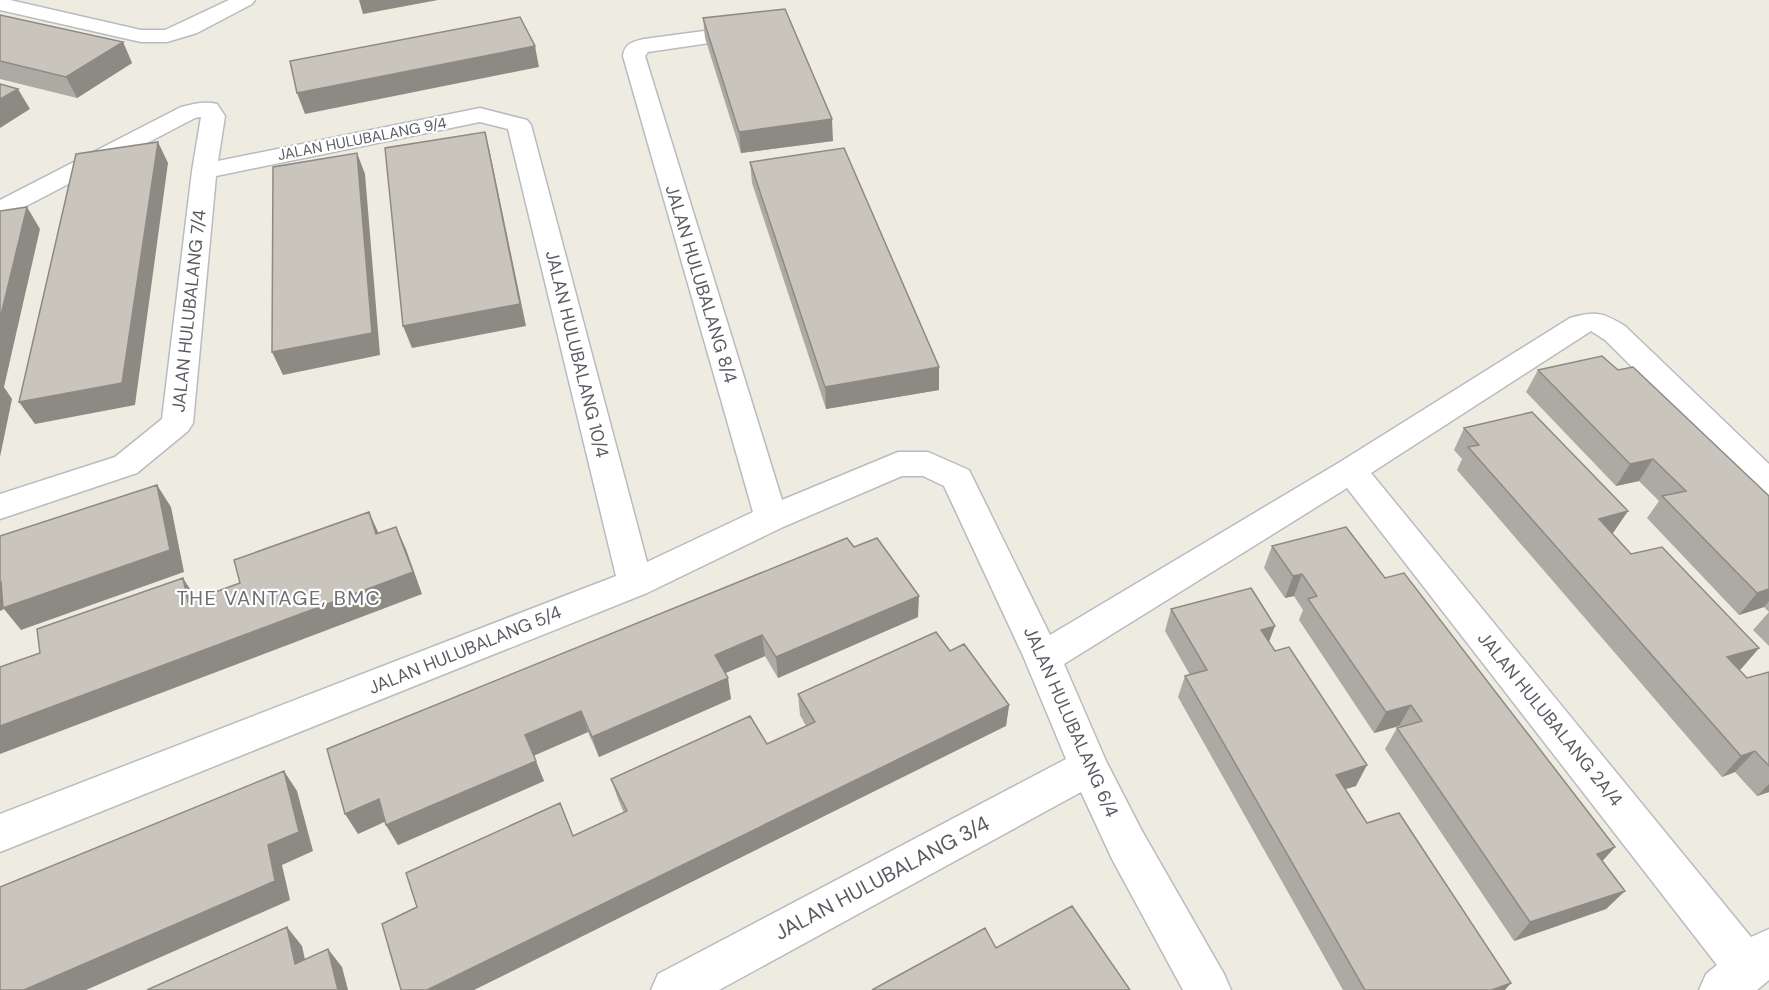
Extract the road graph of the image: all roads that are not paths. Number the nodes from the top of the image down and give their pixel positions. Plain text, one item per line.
1 (245, 0) edge
2 (0, 4) edge
3 (768, 28) edge
4 (519, 124) joint
5 (204, 171) junction
6 (0, 210) edge
7 (928, 464) joint
8 (1351, 470) junction
9 (1769, 483) edge
10 (0, 507) edge
11 (771, 518) junction
12 (635, 583) junction
13 (1043, 658) junction
14 (1089, 767) junction
15 (0, 833) edge
16 (1746, 970) edge
17 (674, 990) edge
18 (1208, 990) edge

1 - 2 street
3 - 11 street, JALAN HULUBALANG 8/4
4 - 5 street, JALAN HULUBALANG 9/4
4 - 12 street, JALAN HULUBALANG 10/4
5 - 6 street, JALAN HULUBALANG 7/4
5 - 10 street, JALAN HULUBALANG 7/4
7 - 11 street, JALAN HULUBALANG 5/4
7 - 13 street, JALAN HULUBALANG 6/4
8 - 9 street
8 - 13 street
8 - 16 street, JALAN HULUBALANG 2A/4
11 - 12 street, JALAN HULUBALANG 5/4
12 - 15 street, JALAN HULUBALANG 5/4
13 - 14 street, JALAN HULUBALANG 6/4
14 - 17 street, JALAN HULUBALANG 3/4
14 - 18 street, JALAN HULUBALANG 6/4

